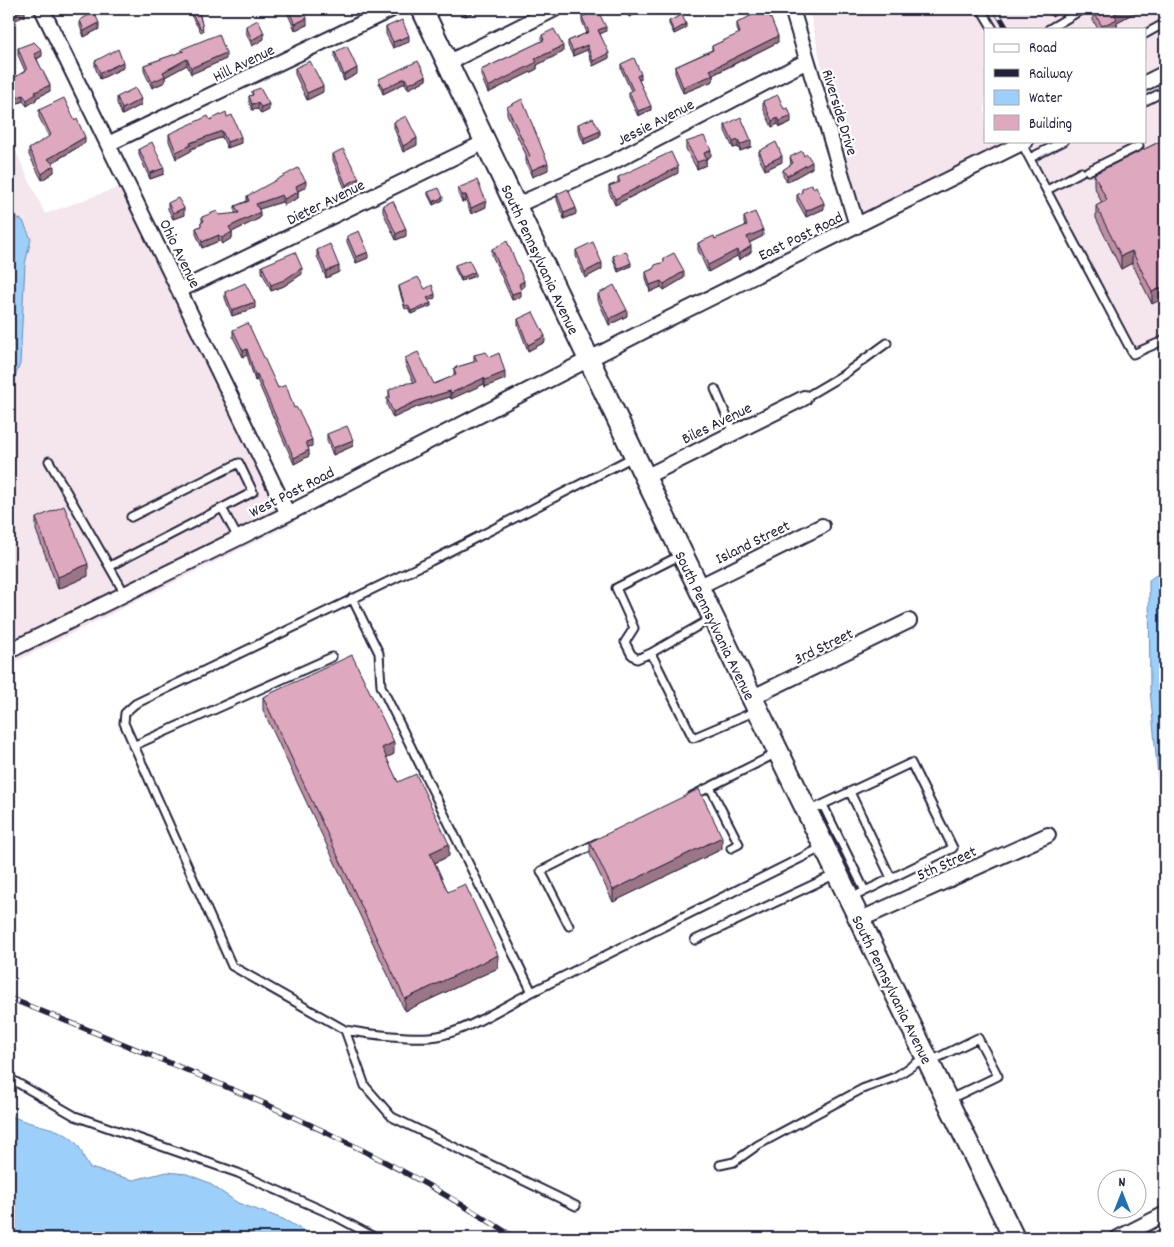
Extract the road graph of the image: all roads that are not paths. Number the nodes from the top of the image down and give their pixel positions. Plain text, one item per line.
1 (42, 9) edge
2 (392, 9) edge
3 (422, 9) edge
4 (555, 9) edge
5 (792, 9) edge
6 (981, 9) edge
7 (1083, 9) edge
8 (1165, 23) edge
9 (992, 28) edge
10 (1051, 28) edge
11 (1146, 33) edge
12 (807, 61) junction
13 (447, 63) junction
14 (1165, 73) edge
15 (1146, 82) edge
16 (1165, 91) edge
17 (1146, 100) edge
18 (485, 142) junction
19 (1024, 142) edge
20 (1062, 142) edge
21 (1137, 142) edge
22 (108, 144) junction
23 (1030, 158) junction
24 (1047, 190) junction
25 (516, 206) junction
26 (857, 226) junction
27 (180, 290) junction
28 (1165, 340) edge
29 (887, 343) dead end
30 (588, 359) junction
31 (715, 388) dead end
32 (804, 398) joint
33 (734, 433) junction
34 (635, 456) junction
35 (49, 461) dead end
36 (645, 477) junction
37 (222, 508) junction
38 (288, 512) junction
39 (131, 517) dead end
40 (822, 526) dead end
41 (238, 538) junction
42 (682, 555) junction
43 (110, 566) junction
44 (698, 587) junction
45 (125, 594) junction
46 (352, 598) junction
47 (713, 618) junction
48 (909, 621) dead end
49 (9, 651) edge
50 (651, 653) junction
51 (332, 656) dead end
52 (754, 704) junction
53 (133, 746) junction
54 (778, 753) junction
55 (710, 787) junction
56 (850, 792) junction
57 (683, 800) edge
58 (815, 808) junction
59 (1048, 835) dead end
60 (603, 840) edge
61 (824, 847) junction
62 (731, 848) dead end
63 (837, 874) junction
64 (891, 878) junction
65 (857, 895) junction
66 (859, 920) junction
67 (569, 926) dead end
68 (695, 940) dead end
69 (532, 992) junction
70 (345, 1030) junction
71 (927, 1059) junction
72 (9, 1078) edge
73 (948, 1100) junction
74 (720, 1165) dead end
75 (576, 1206) dead end
76 (1165, 1214) edge
77 (1011, 1235) edge
78 (376, 1238) edge
79 (1118, 1238) edge

1 - 22 street, Ohio Avenue
2 - 22 street, Hill Avenue
3 - 13 main road, South Pennsylvania Avenue
4 - 13 street
5 - 12 street, Riverside Drive
6 - 9 lane
7 - 10 lane
8 - 11 lane
12 - 25 street, Jessie Avenue
12 - 26 street, Riverside Drive
13 - 18 main road, South Pennsylvania Avenue
14 - 15 street
16 - 17 lane
18 - 25 main road, South Pennsylvania Avenue
18 - 27 street, Dieter Avenue
19 - 23 lane
19 - 26 street, East Post Road
20 - 23 lane
21 - 24 lane
22 - 27 street, Ohio Avenue
23 - 24 lane
24 - 28 lane
25 - 30 main road, South Pennsylvania Avenue
26 - 30 street, East Post Road
27 - 38 street, Ohio Avenue
29 - 32 lane
30 - 34 main road, South Pennsylvania Avenue
30 - 38 street, West Post Road
31 - 33 lane
32 - 33 street, Biles Avenue
33 - 36 street, Biles Avenue
34 - 36 main road, South Pennsylvania Avenue
34 - 46 lane
35 - 43 lane
36 - 42 main road, South Pennsylvania Avenue
37 - 39 lane
37 - 41 lane
37 - 43 lane
38 - 41 street, West Post Road
40 - 44 street, Island Street
41 - 45 street, West Post Road
42 - 44 main road, South Pennsylvania Avenue
42 - 50 lane
43 - 45 lane
44 - 47 main road, South Pennsylvania Avenue
45 - 49 street, West Post Road
46 - 53 lane
46 - 69 lane
47 - 50 lane
47 - 52 main road, South Pennsylvania Avenue
48 - 52 street, 3rd Street
50 - 52 lane
51 - 53 lane
52 - 54 main road, South Pennsylvania Avenue
53 - 70 lane
54 - 55 lane
54 - 58 main road, South Pennsylvania Avenue
55 - 57 lane
55 - 62 lane
56 - 58 lane
56 - 64 lane
56 - 64 lane
58 - 61 main road, South Pennsylvania Avenue
58 - 65 lane
59 - 66 street, 5th Street
60 - 67 lane
61 - 63 main road, South Pennsylvania Avenue
61 - 69 lane
63 - 65 main road, South Pennsylvania Avenue
63 - 68 lane
64 - 65 lane
65 - 66 main road, South Pennsylvania Avenue
66 - 71 main road, South Pennsylvania Avenue
69 - 70 lane
70 - 75 lane
71 - 73 main road, South Pennsylvania Avenue
71 - 73 lane
71 - 74 lane
72 - 78 lane
73 - 77 main road, South Pennsylvania Avenue
76 - 79 street

